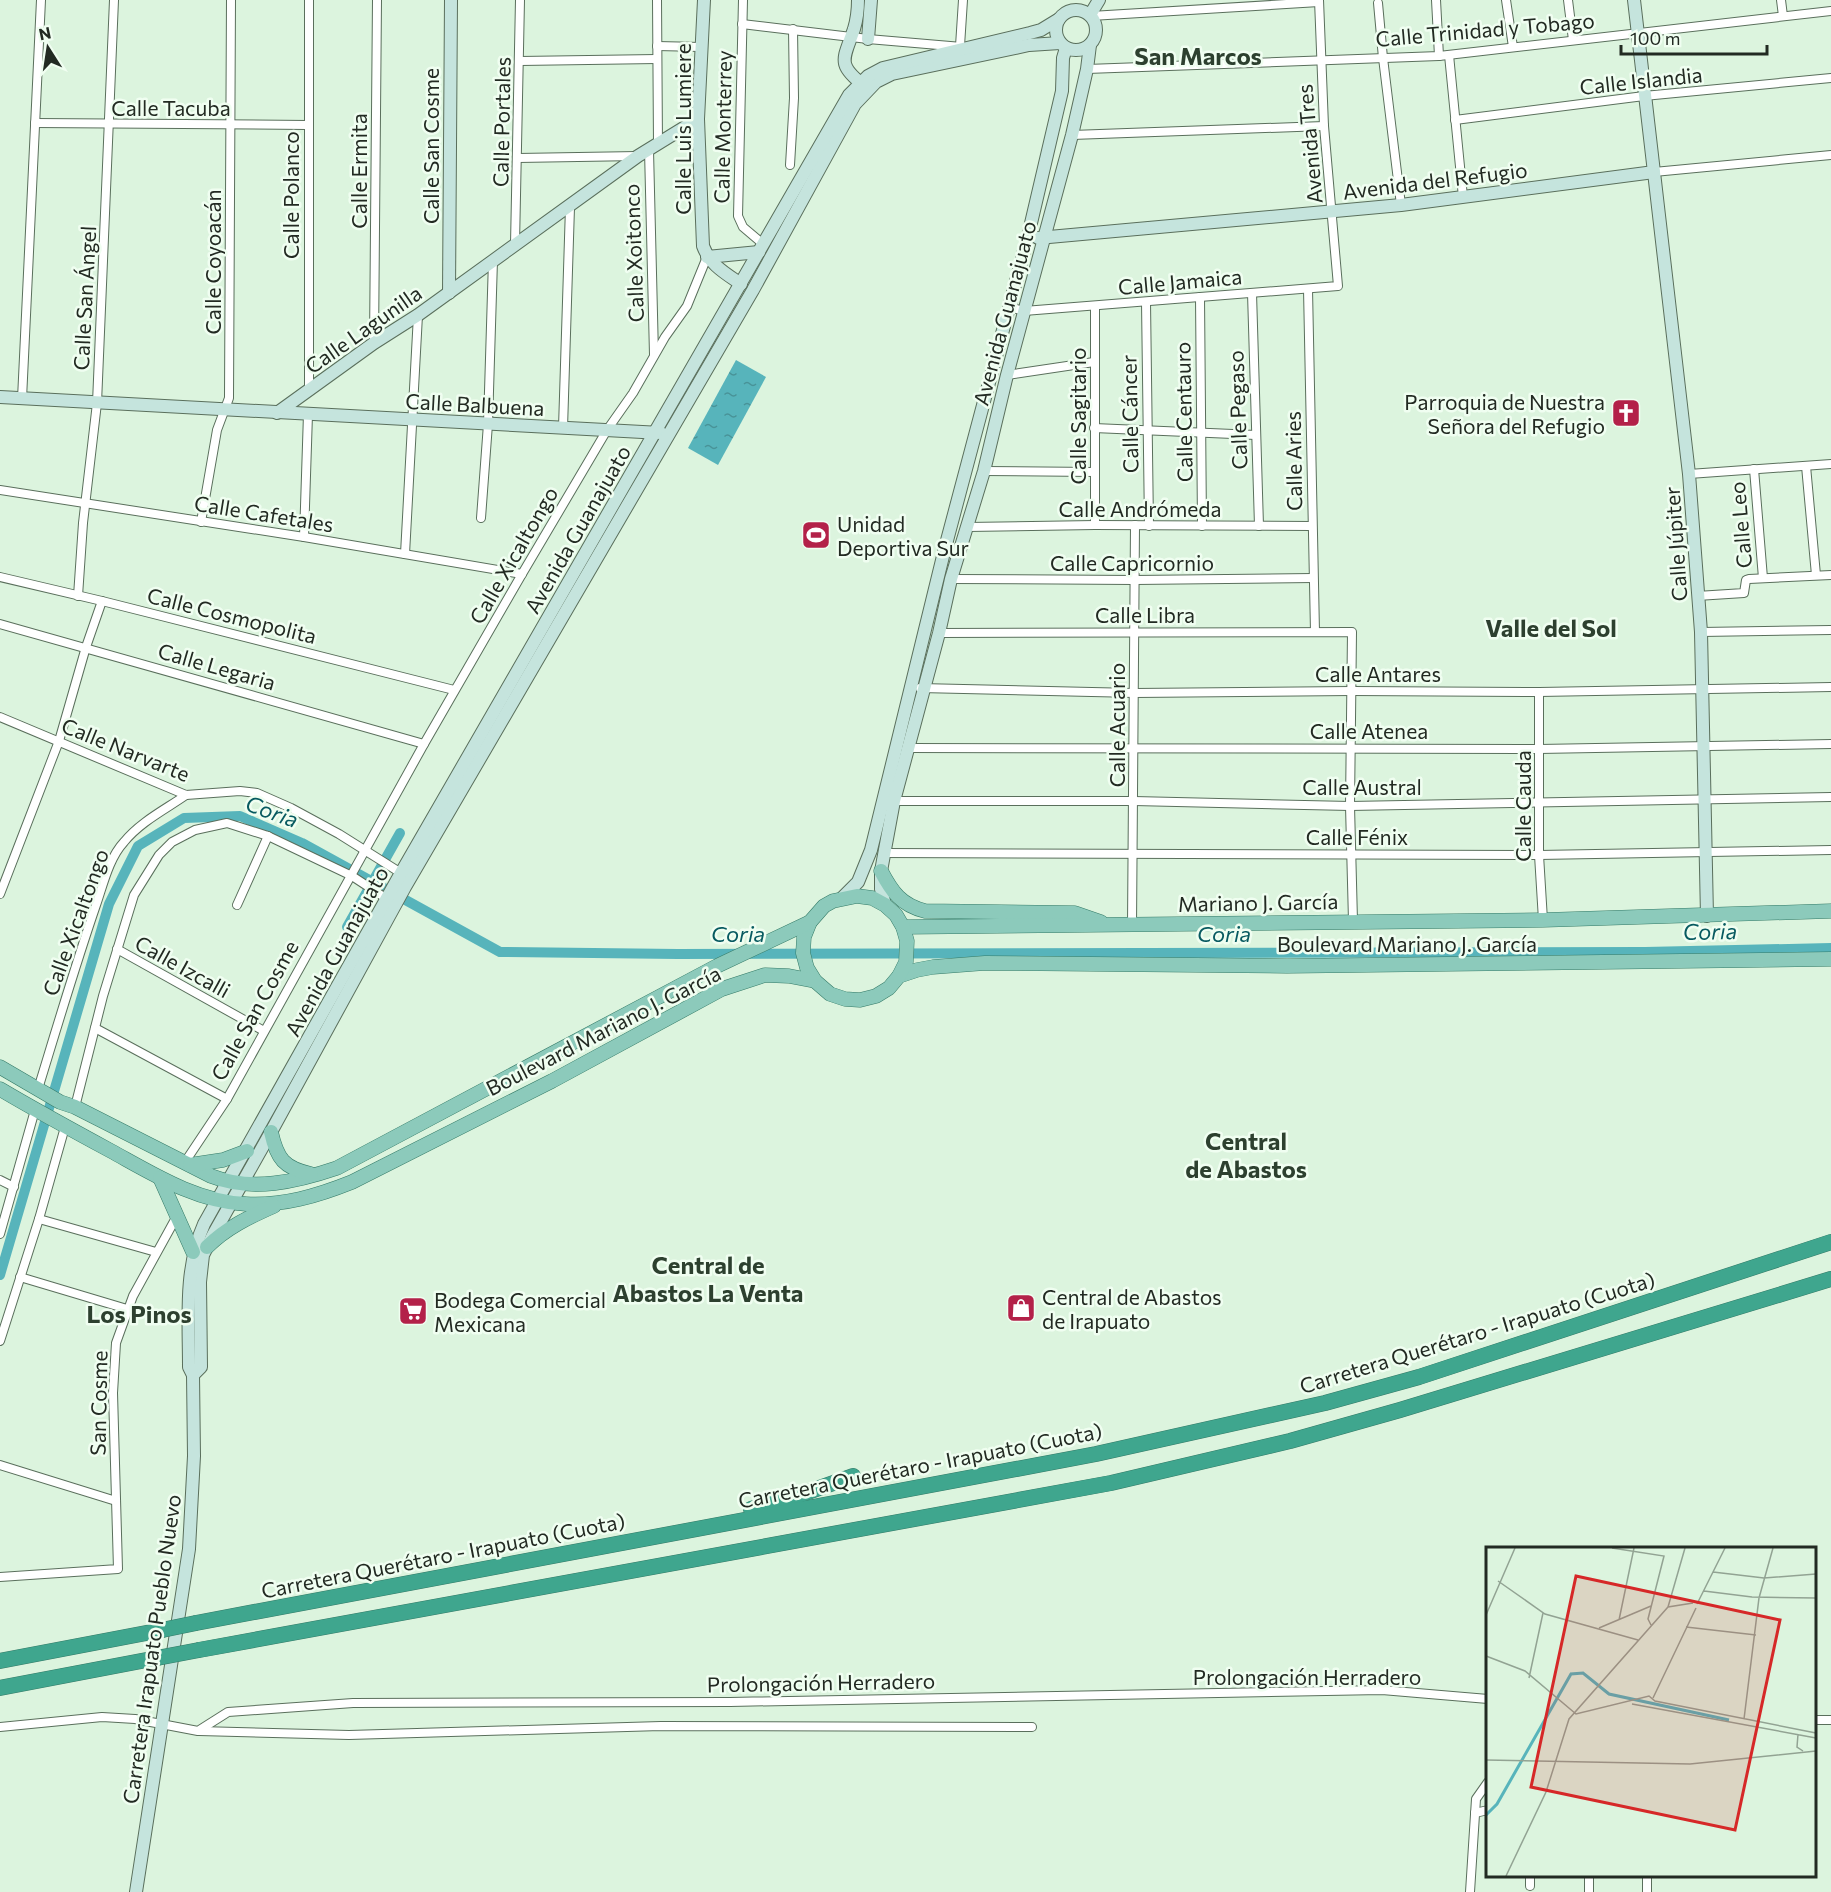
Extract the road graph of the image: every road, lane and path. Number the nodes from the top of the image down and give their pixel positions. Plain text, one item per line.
1 (41, 0) edge
2 (114, 0) edge
3 (231, 0) edge
4 (309, 0) edge
5 (377, 0) edge
6 (451, 0) edge
7 (520, 0) edge
8 (657, 0) edge
9 (704, 0) edge
10 (743, 0) edge
11 (858, 0) edge
12 (871, 0) edge
13 (963, 0) edge
14 (1083, 0) edge
15 (1099, 0) edge
16 (1436, 0) edge
17 (1506, 0) edge
18 (1568, 0) edge
19 (1634, 0) edge
20 (1781, 0) edge
21 (1319, 1) edge
22 (1378, 3) dead end
23 (1074, 10) junction
24 (1831, 11) edge
25 (1090, 16) junction
26 (1783, 16) junction
27 (1059, 19) junction
28 (741, 24) junction
29 (793, 30) junction
30 (1639, 33) junction
31 (851, 37) junction
32 (868, 39) junction
33 (1573, 40) junction
34 (1090, 45) junction
35 (657, 46) junction
36 (1063, 46) junction
37 (701, 47) junction
38 (963, 47) junction
39 (1513, 47) junction
40 (1449, 55) junction
41 (1439, 56) junction
42 (1383, 58) junction
43 (657, 59) junction
44 (1321, 60) junction
45 (520, 61) junction
46 (846, 69) junction
47 (1087, 69) junction
48 (1831, 78) edge
49 (864, 86) junction
50 (849, 94) junction
51 (1644, 96) junction
52 (698, 118) junction
53 (1455, 120) junction
54 (35, 123) junction
55 (230, 124) junction
56 (110, 125) junction
57 (308, 125) junction
58 (1324, 126) junction
59 (1072, 135) junction
60 (648, 150) junction
61 (1831, 155) edge
62 (519, 158) junction
63 (790, 165) dead end
64 (1654, 172) junction
65 (1464, 197) junction
66 (1401, 205) junction
67 (570, 207) junction
68 (1332, 212) junction
69 (1028, 236) junction
70 (1044, 238) junction
71 (515, 244) junction
72 (761, 248) junction
73 (707, 257) junction
74 (494, 260) junction
75 (741, 284) junction
76 (1338, 286) joint
77 (1308, 289) junction
78 (448, 293) junction
79 (1251, 293) junction
80 (1200, 297) junction
81 (1146, 302) junction
82 (1095, 306) junction
83 (1009, 307) junction
84 (1024, 311) junction
85 (418, 315) junction
86 (374, 343) junction
87 (997, 348) junction
88 (1015, 352) junction
89 (654, 355) junction
90 (1094, 362) junction
91 (1007, 375) junction
92 (309, 390) junction
93 (0, 397) edge
94 (22, 399) junction
95 (97, 403) junction
96 (225, 410) junction
97 (278, 413) junction
98 (308, 414) junction
99 (413, 420) junction
100 (488, 424) junction
101 (563, 428) junction
102 (1094, 428) junction
103 (1148, 429) junction
104 (607, 430) junction
105 (1201, 432) junction
106 (655, 433) junction
107 (670, 434) junction
108 (1256, 435) junction
109 (1831, 464) edge
110 (1806, 466) junction
111 (1754, 469) junction
112 (984, 471) junction
113 (1095, 472) junction
114 (1689, 474) junction
115 (0, 490) edge
116 (86, 502) junction
117 (481, 518) dead end
118 (201, 522) junction
119 (1095, 525) junction
120 (1135, 525) junction
121 (1149, 525) junction
122 (1202, 526) junction
123 (1259, 526) junction
124 (1312, 526) junction
125 (967, 527) junction
126 (304, 537) junction
127 (405, 554) junction
128 (522, 574) junction
129 (1816, 575) junction
130 (1831, 575) edge
131 (0, 577) edge
132 (1313, 578) junction
133 (1762, 578) junction
134 (951, 579) junction
135 (1136, 580) junction
136 (78, 596) junction
137 (1697, 596) junction
138 (102, 601) junction
139 (0, 624) edge
140 (1831, 630) edge
141 (1135, 632) junction
142 (1315, 632) junction
143 (1701, 632) junction
144 (939, 633) junction
145 (86, 647) junction
146 (1831, 687) edge
147 (918, 688) junction
148 (1702, 688) junction
149 (454, 690) junction
150 (1353, 691) junction
151 (1539, 692) junction
152 (1135, 693) junction
153 (0, 717) edge
154 (59, 741) junction
155 (424, 744) junction
156 (1831, 744) edge
157 (1704, 746) junction
158 (908, 748) junction
159 (1134, 748) junction
160 (1352, 748) junction
161 (1539, 749) junction
162 (186, 795) junction
163 (1831, 797) edge
164 (1705, 799) junction
165 (894, 801) junction
166 (1134, 801) junction
167 (1539, 802) junction
168 (1350, 806) junction
169 (268, 836) junction
170 (1831, 850) edge
171 (1706, 851) junction
172 (367, 853) junction
173 (883, 853) junction
174 (1134, 853) junction
175 (1351, 854) junction
176 (1539, 855) junction
177 (397, 871) junction
178 (881, 871) junction
179 (354, 877) junction
180 (0, 894) edge
181 (843, 897) junction
182 (391, 899) junction
183 (237, 904) dead end
184 (885, 905) junction
185 (1831, 911) edge
186 (1707, 916) junction
187 (1543, 920) junction
188 (1353, 921) junction
189 (810, 922) junction
190 (1111, 926) junction
191 (1132, 926) junction
192 (905, 934) junction
193 (117, 949) junction
194 (1831, 959) edge
195 (899, 976) junction
196 (814, 981) junction
197 (95, 1028) junction
198 (264, 1031) junction
199 (0, 1067) edge
200 (0, 1089) edge
201 (43, 1092) junction
202 (226, 1099) junction
203 (75, 1107) junction
204 (50, 1118) junction
205 (271, 1132) junction
206 (247, 1151) junction
207 (187, 1164) junction
208 (316, 1176) junction
209 (160, 1178) junction
210 (0, 1180) edge
211 (235, 1183) junction
212 (14, 1187) junction
213 (223, 1202) junction
214 (281, 1203) junction
215 (4, 1211) edge
216 (177, 1216) junction
217 (39, 1219) junction
218 (0, 1234) edge
219 (1831, 1242) edge
220 (207, 1247) junction
221 (156, 1252) junction
222 (193, 1252) junction
223 (20, 1276) junction
224 (1831, 1279) edge
225 (127, 1309) junction
226 (0, 1341) edge
227 (193, 1375) junction
228 (0, 1465) edge
229 (853, 1476) dead end
230 (116, 1501) junction
231 (671, 1533) junction
232 (0, 1577) edge
233 (0, 1661) edge
234 (0, 1688) edge
235 (1486, 1699) edge
236 (161, 1724) junction
237 (0, 1727) edge
238 (1032, 1727) dead end
239 (198, 1731) junction
240 (1486, 1785) edge
241 (1486, 1810) edge
242 (1475, 1813) junction
243 (1530, 1877) edge
244 (1530, 1886) dead end
245 (136, 1892) edge
246 (1470, 1892) edge

1 - 54 street
2 - 56 street, Calle San Ángel
3 - 55 street, Calle Coyoacán
4 - 57 street, Calle Polanco
5 - 86 street, Calle Ermita
6 - 78 street, Calle San Cosme
7 - 45 street, Calle Portales
8 - 35 street, Calle Xoitonco
9 - 37 street, Calle Luis Lumiere
10 - 28 street, Calle Monterrey
11 - 31 street
12 - 32 street
13 - 38 street
14 - 23 street
15 - 25 street
16 - 41 street
17 - 39 street
18 - 33 street
19 - 30 street, Calle Júpiter
20 - 26 street
21 - 25 street
21 - 44 street, Avenida Tres
22 - 42 street
23 - 25 street
23 - 27 street
24 - 26 street, Calle Trinidad y Tobago
25 - 34 street
26 - 30 street, Calle Trinidad y Tobago
27 - 36 street
27 - 38 street, Avenida Guanajuato
28 - 29 street
28 - 72 street, Calle Monterrey
29 - 31 street
29 - 63 street
30 - 33 street, Calle Trinidad y Tobago
30 - 51 street, Calle Júpiter
31 - 32 street
31 - 46 street
32 - 38 street
33 - 39 street, Calle Trinidad y Tobago
34 - 36 street
34 - 47 street, Avenida Guanajuato
35 - 37 street
35 - 43 street, Calle Xoitonco
36 - 49 street, Avenida Guanajuato
36 - 69 street, Avenida Guanajuato
37 - 52 street, Calle Luis Lumiere
38 - 49 street, Avenida Guanajuato
39 - 40 street, Calle Trinidad y Tobago
40 - 41 street, Calle Trinidad y Tobago
40 - 53 street
41 - 42 street, Calle Trinidad y Tobago
42 - 44 street, Calle Trinidad y Tobago
42 - 66 street
43 - 45 street
43 - 60 street, Calle Xoitonco
44 - 47 street, Calle Trinidad y Tobago
44 - 58 street, Avenida Tres
45 - 62 street, Calle Portales
46 - 49 street
46 - 50 street
47 - 59 street, Avenida Guanajuato
48 - 51 street, Calle Islandia
49 - 50 street, Avenida Guanajuato
49 - 107 street, Avenida Guanajuato
50 - 72 street, Avenida Guanajuato
51 - 53 street, Calle Islandia
51 - 64 street, Calle Júpiter
52 - 60 street, Calle Lagunilla
52 - 73 street, Calle Luis Lumiere
53 - 65 street
54 - 56 street, Calle Tacuba
54 - 94 street
55 - 56 street, Calle Tacuba
55 - 57 street, Calle Tacuba
55 - 96 street, Calle Coyoacán
56 - 95 street, Calle San Ángel
57 - 92 street, Calle Polanco
58 - 59 street
58 - 68 street, Avenida Tres
59 - 70 street, Avenida Guanajuato
60 - 62 street
60 - 67 street, Calle Lagunilla
60 - 89 street, Calle Xoitonco
61 - 64 street, Avenida del Refugio
62 - 71 street, Calle Portales
64 - 65 street, Avenida del Refugio
64 - 114 street, Calle Júpiter
65 - 66 street, Avenida del Refugio
66 - 68 street, Avenida del Refugio
67 - 71 street, Calle Lagunilla
67 - 101 street
68 - 70 street, Avenida del Refugio
68 - 76 street, Avenida Tres
69 - 70 street, Avenida del Refugio
69 - 83 street, Avenida Guanajuato
70 - 84 street, Avenida Guanajuato
71 - 74 street, Calle Lagunilla
72 - 73 street
72 - 75 street, Avenida Guanajuato
73 - 75 street
73 - 89 street, Calle Xicaltongo
74 - 78 street, Calle Lagunilla
74 - 100 street
75 - 106 street, Avenida Guanajuato
76 - 77 street, Calle Jamaica
77 - 79 street, Calle Jamaica
77 - 124 street, Calle Aries
78 - 85 street, Calle Lagunilla
79 - 80 street, Calle Jamaica
79 - 108 street, Calle Pegaso
80 - 81 street, Calle Jamaica
80 - 105 street, Calle Centauro
81 - 82 street, Calle Jamaica
81 - 103 street, Calle Cáncer
82 - 84 street, Calle Jamaica
82 - 90 street, Calle Sagitario
83 - 84 street, Calle Jamaica
83 - 87 street, Avenida Guanajuato
84 - 88 street, Avenida Guanajuato
85 - 86 street, Calle Lagunilla
85 - 99 street
86 - 92 street, Calle Lagunilla
87 - 88 street
87 - 147 street, Avenida Guanajuato
88 - 91 street, Avenida Guanajuato
89 - 104 street, Calle Xicaltongo
90 - 91 street
90 - 102 street, Calle Sagitario
91 - 112 street, Avenida Guanajuato
92 - 97 street, Calle Lagunilla
93 - 94 street
94 - 95 street
95 - 96 street
95 - 116 street, Calle San Ángel
96 - 97 street
96 - 118 street, Calle Coyoacán
97 - 98 street, Calle Balbuena
98 - 99 street, Calle Balbuena
98 - 126 street
99 - 100 street, Calle Balbuena
99 - 127 street
100 - 101 street, Calle Balbuena
100 - 117 street
101 - 104 street, Calle Balbuena
102 - 103 street
102 - 113 street, Calle Sagitario
103 - 105 street
103 - 121 street, Calle Cáncer
104 - 106 street, Calle Balbuena
104 - 128 street, Calle Xicaltongo
105 - 108 street
105 - 122 street, Calle Centauro
106 - 107 street, Calle Balbuena
106 - 177 street, Avenida Guanajuato
107 - 182 street, Avenida Guanajuato
108 - 123 street, Calle Pegaso
109 - 110 street
110 - 111 street
110 - 129 street
111 - 114 street
111 - 133 street, Calle Leo
112 - 113 street
112 - 125 street, Avenida Guanajuato
113 - 119 street, Calle Sagitario
114 - 137 street, Calle Júpiter
115 - 116 street, Calle Cafetales
116 - 118 street, Calle Cafetales
116 - 136 street, Calle San Ángel
118 - 126 street, Calle Cafetales
119 - 120 street, Calle Andrómeda
119 - 125 street, Calle Andrómeda
120 - 121 street, Calle Andrómeda
120 - 135 street, Calle Acuario
121 - 122 street, Calle Andrómeda
122 - 123 street, Calle Andrómeda
123 - 124 street, Calle Andrómeda
124 - 132 street, Calle Aries
125 - 134 street, Avenida Guanajuato
126 - 127 street, Calle Cafetales
127 - 128 street, Calle Cafetales
128 - 149 street, Calle Xicaltongo
129 - 130 street
129 - 133 street
131 - 136 street, Calle Cosmopolita
132 - 135 street, Calle Capricornio
132 - 142 street, Calle Aries
133 - 137 street
134 - 135 street, Calle Capricornio
134 - 144 street, Avenida Guanajuato
135 - 141 street, Calle Acuario
136 - 138 street, Calle Cosmopolita
137 - 143 street, Calle Júpiter
138 - 145 street
138 - 149 street, Calle Cosmopolita
139 - 145 street, Calle Legaria
140 - 143 street
141 - 142 street, Calle Libra
141 - 144 street, Calle Libra
141 - 152 street, Calle Acuario
142 - 150 street, Calle Libra
143 - 148 street, Calle Júpiter
144 - 147 street, Avenida Guanajuato
145 - 154 street
145 - 155 street, Calle Legaria
146 - 148 street, Calle Antares
147 - 152 street, Calle Antares
147 - 158 street, Avenida Guanajuato
147 - 181 street, Avenida Guanajuato
148 - 151 street, Calle Antares
148 - 157 street, Calle Júpiter
149 - 155 street, Calle Xicaltongo
150 - 151 street, Calle Antares
150 - 152 street, Calle Antares
150 - 160 street
151 - 161 street, Calle Cauda
152 - 159 street, Calle Acuario
153 - 154 street, Calle Narvarte
154 - 162 street, Calle Narvarte
154 - 180 street
155 - 172 street, Calle Xicaltongo
156 - 157 street, Calle Atenea
157 - 161 street, Calle Atenea
157 - 164 street, Calle Júpiter
158 - 159 street, Calle Atenea
158 - 165 street, Avenida Guanajuato
159 - 160 street, Calle Atenea
159 - 166 street, Calle Acuario
160 - 161 street, Calle Atenea
160 - 168 street
161 - 167 street, Calle Cauda
162 - 172 street, Calle Narvarte
162 - 201 street, Calle Xicaltongo
163 - 164 street, Calle Austral
164 - 167 street, Calle Austral
164 - 171 street, Calle Júpiter
165 - 166 street, Calle Austral
165 - 173 street, Avenida Guanajuato
166 - 168 street, Calle Austral
166 - 174 street, Calle Acuario
167 - 168 street, Calle Austral
167 - 176 street, Calle Cauda
168 - 175 street
169 - 179 street
169 - 183 street
169 - 193 street
170 - 171 street, Calle Fénix
171 - 176 street, Calle Fénix
171 - 186 street, Calle Júpiter
172 - 177 street, Calle Narvarte
172 - 179 street, Calle Xicaltongo
173 - 174 street, Calle Fénix
173 - 178 street, Avenida Guanajuato
174 - 175 street, Calle Fénix
174 - 191 street, Calle Acuario
175 - 176 street, Calle Fénix
175 - 188 street
176 - 187 street, Calle Cauda
177 - 182 street, Avenida Guanajuato
178 - 184 street, Avenida Guanajuato
178 - 190 main road
179 - 182 street
179 - 198 street, Calle San Cosme
181 - 184 main road
181 - 189 main road
182 - 205 street, Avenida Guanajuato
182 - 206 street, Avenida Guanajuato
184 - 192 main road
185 - 186 main road, Mariano J. García
186 - 187 main road, Mariano J. García
187 - 188 main road, Mariano J. García
188 - 191 main road, Mariano J. García
189 - 196 main road
189 - 208 main road, Boulevard Mariano J. García
190 - 191 main road, Mariano J. García
190 - 192 main road, Mariano J. García
192 - 195 main road
193 - 197 street
193 - 198 street, Calle Izcalli
194 - 195 main road, Boulevard Mariano J. García
195 - 196 main road, Boulevard Mariano J. García
196 - 214 main road, Boulevard Mariano J. García
197 - 202 street
197 - 203 street
198 - 202 street, Calle San Cosme
199 - 201 main road, Boulevard Mariano J. García
200 - 204 main road, Boulevard Mariano J. García
201 - 203 main road, Boulevard Mariano J. García
202 - 207 street, Calle San Cosme
203 - 207 main road, Boulevard Mariano J. García
204 - 209 main road, Boulevard Mariano J. García
204 - 212 street
204 - 217 street
205 - 208 main road
205 - 211 street, Avenida Guanajuato
206 - 207 main road
206 - 211 street, Avenida Guanajuato
207 - 211 main road, Boulevard Mariano J. García
208 - 211 main road, Boulevard Mariano J. García
209 - 213 main road, Boulevard Mariano J. García
209 - 216 main road
210 - 212 street
211 - 213 street
212 - 215 street
213 - 214 main road, Boulevard Mariano J. García
213 - 220 street
213 - 222 street
214 - 220 main road
215 - 218 street
216 - 221 street, San Cosme
216 - 222 main road
217 - 221 street
217 - 223 street
219 - 231 highway, Carretera Querétaro - Irapuato (Cuota)
220 - 227 street
221 - 225 street, San Cosme
222 - 227 street
223 - 225 street
223 - 226 street
224 - 234 highway, bridge
225 - 230 street, San Cosme
227 - 236 street, Carretera Irapuato Pueblo Nuevo
228 - 230 street
229 - 231 highway
230 - 232 street, San Cosme
231 - 233 highway, Carretera Querétaro - Irapuato (Cuota), bridge
235 - 239 street, Prolongación Herradero
236 - 237 street
236 - 239 street
236 - 245 street, Carretera Irapuato Pueblo Nuevo
238 - 239 street
240 - 242 street
241 - 242 street
242 - 246 street
243 - 244 street

